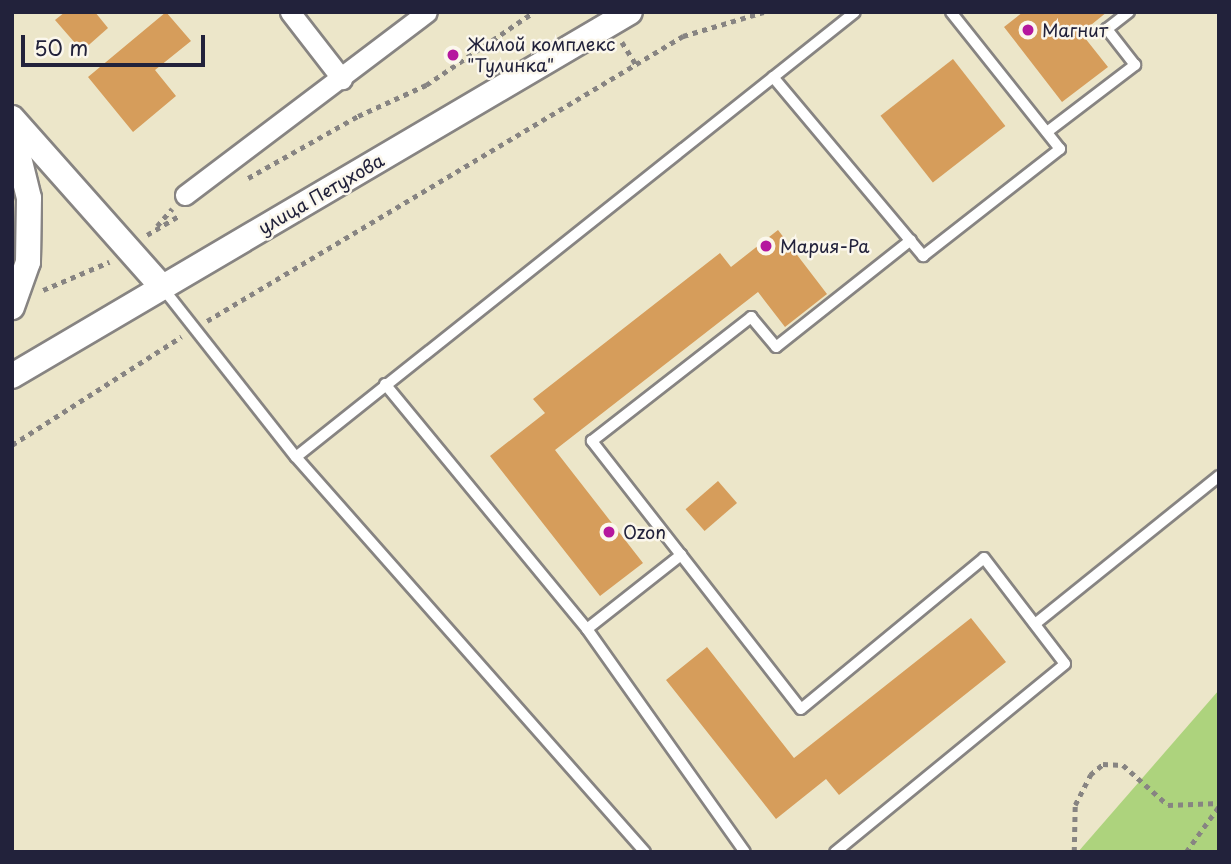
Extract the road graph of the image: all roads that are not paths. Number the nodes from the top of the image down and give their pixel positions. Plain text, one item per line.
1 (290, 12) edge
2 (428, 12) edge
3 (630, 12) edge
4 (855, 12) edge
5 (951, 12) edge
6 (1129, 12) edge
7 (773, 77) junction
8 (342, 79) junction
9 (12, 118) edge
10 (12, 129) edge
11 (1047, 132) junction
12 (188, 202) road end
13 (911, 240) junction
14 (162, 287) junction
15 (14, 304) edge
16 (12, 376) edge
17 (385, 384) junction
18 (296, 457) junction
19 (1219, 476) edge
20 (681, 555) junction
21 (1035, 624) junction
22 (587, 629) junction
23 (647, 851) edge
24 (745, 852) edge
25 (835, 852) edge

1 - 8 street
2 - 8 street
3 - 14 street, улица Петухова
4 - 7 lane
5 - 11 lane
6 - 11 lane
7 - 13 lane
7 - 17 lane
8 - 12 street
9 - 14 street
10 - 15 street
11 - 13 lane
13 - 20 lane
14 - 16 street, улица Петухова
14 - 18 lane
17 - 18 lane
17 - 22 lane
18 - 23 lane
19 - 21 lane
20 - 21 lane
20 - 22 lane
21 - 25 lane
22 - 24 lane

